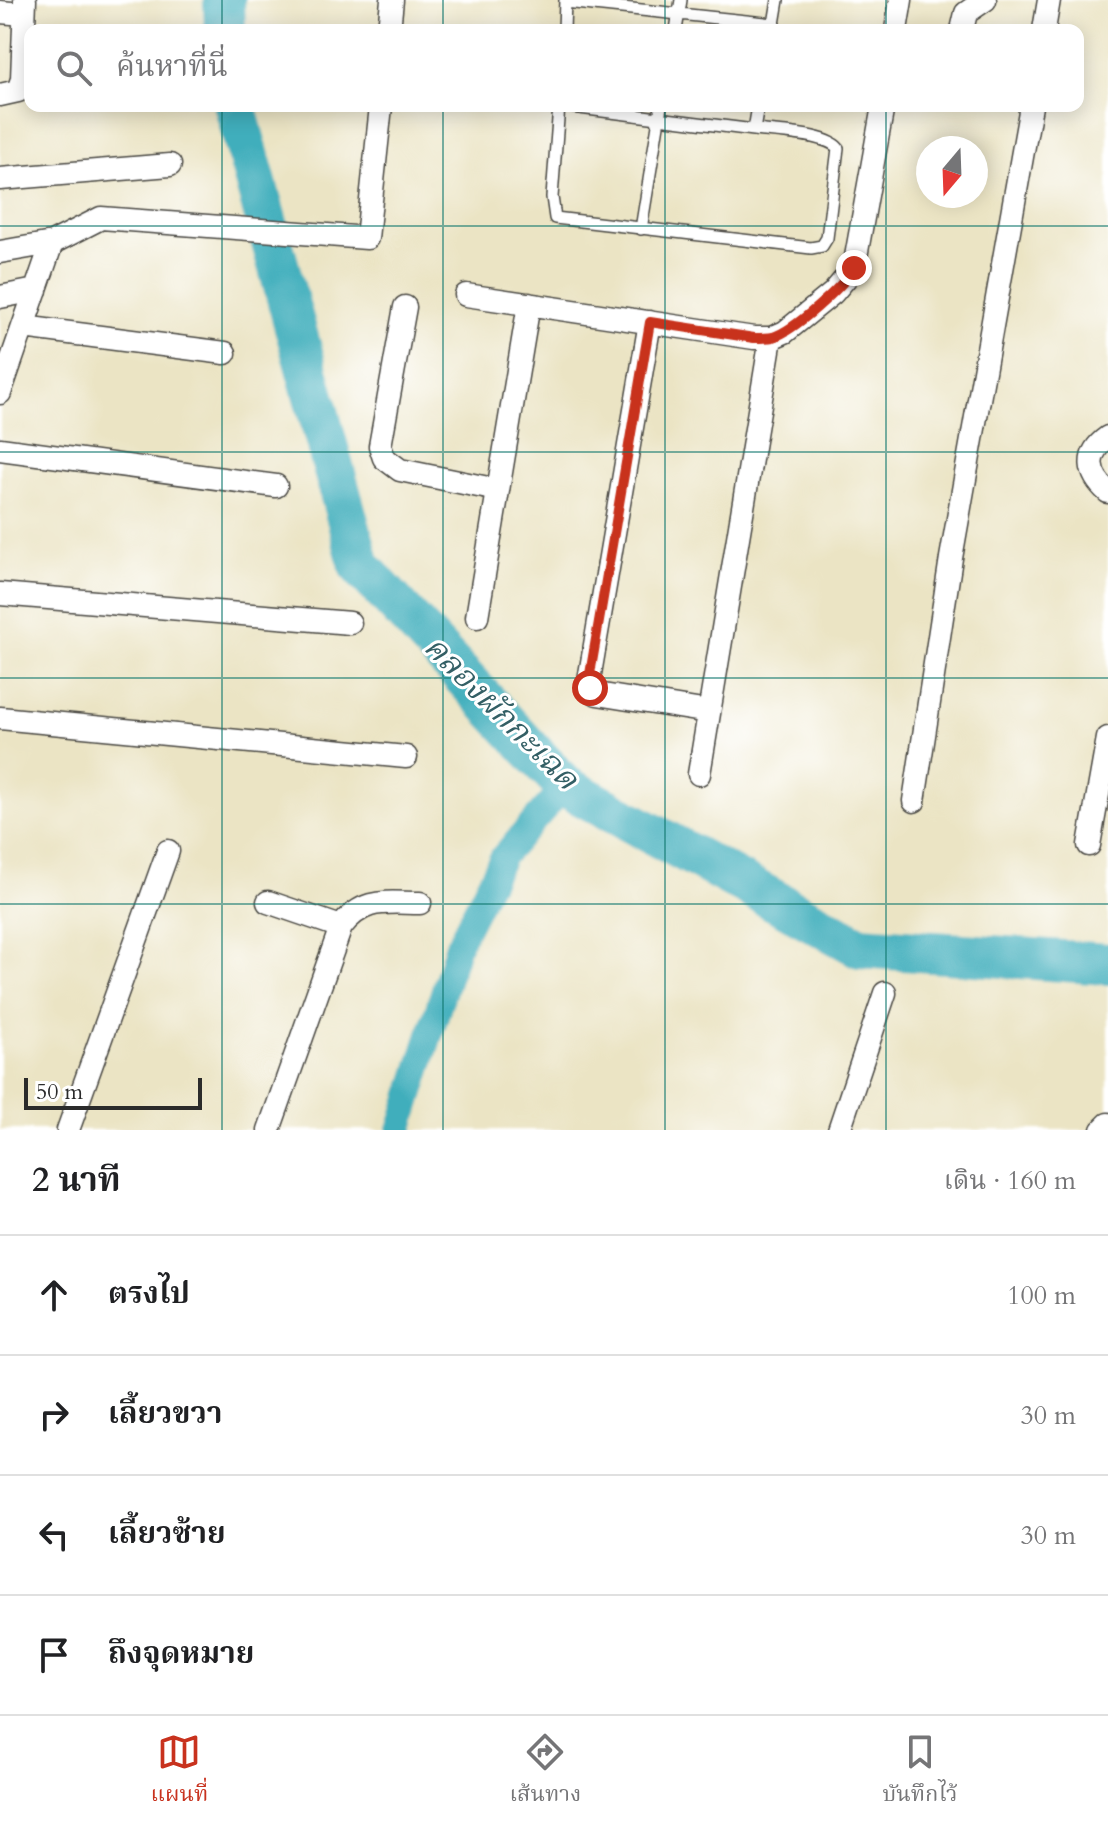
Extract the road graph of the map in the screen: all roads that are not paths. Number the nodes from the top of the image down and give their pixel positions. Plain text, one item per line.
1 (392, 0) edge
2 (681, 0) edge
3 (778, 0) edge
4 (901, 0) edge
5 (985, 0) edge
6 (1049, 0) edge
7 (565, 1) edge
8 (24, 7) edge
9 (0, 12) edge
10 (679, 14) junction
11 (390, 24) edge
12 (564, 24) edge
13 (677, 24) edge
14 (751, 24) edge
15 (774, 24) edge
16 (897, 24) edge
17 (963, 24) edge
18 (1045, 24) edge
19 (0, 95) edge
20 (380, 112) edge
21 (560, 112) edge
22 (660, 112) edge
23 (757, 112) edge
24 (882, 112) edge
25 (1030, 112) edge
26 (754, 130) junction
27 (170, 165) dead end
28 (0, 179) edge
29 (641, 229) junction
30 (52, 243) junction
31 (0, 252) edge
32 (36, 290) junction
33 (466, 295) dead end
34 (0, 297) edge
35 (529, 304) junction
36 (405, 307) dead end
37 (650, 322) junction
38 (23, 327) junction
39 (771, 338) junction
40 (225, 353) dead end
41 (0, 393) edge
42 (1108, 437) edge
43 (0, 449) edge
44 (276, 486) dead end
45 (498, 490) junction
46 (1108, 492) edge
47 (0, 594) edge
48 (477, 617) dead end
49 (350, 623) dead end
50 (709, 712) junction
51 (0, 718) edge
52 (1108, 738) edge
53 (406, 757) dead end
54 (699, 774) dead end
55 (914, 801) dead end
56 (1089, 845) dead end
57 (168, 851) dead end
58 (268, 902) dead end
59 (420, 903) dead end
60 (341, 927) junction
61 (885, 993) dead end
62 (1108, 1124) edge
63 (68, 1130) edge
64 (269, 1130) edge
65 (839, 1130) edge
66 (1102, 1130) edge

1 - 11 street
2 - 10 lane
3 - 15 lane
4 - 16 street
5 - 17 street
6 - 18 street
7 - 10 lane
7 - 12 lane
8 - 9 street
8 - 19 street
10 - 13 lane
10 - 14 lane
20 - 30 street
21 - 29 lane
22 - 26 lane
22 - 29 lane
23 - 26 lane
24 - 39 street
25 - 55 street
26 - 29 lane
27 - 28 street
30 - 31 street
30 - 32 street
32 - 34 street
32 - 38 street
33 - 35 street
35 - 37 street
35 - 45 street
36 - 45 street
37 - 39 street
37 - 50 street
38 - 40 street
38 - 41 street
39 - 50 street
42 - 46 street
43 - 44 street
45 - 48 street
47 - 49 street
50 - 54 street
51 - 53 street
52 - 56 street
57 - 63 street
58 - 60 street
59 - 60 street
60 - 64 street
61 - 65 street
62 - 66 street

